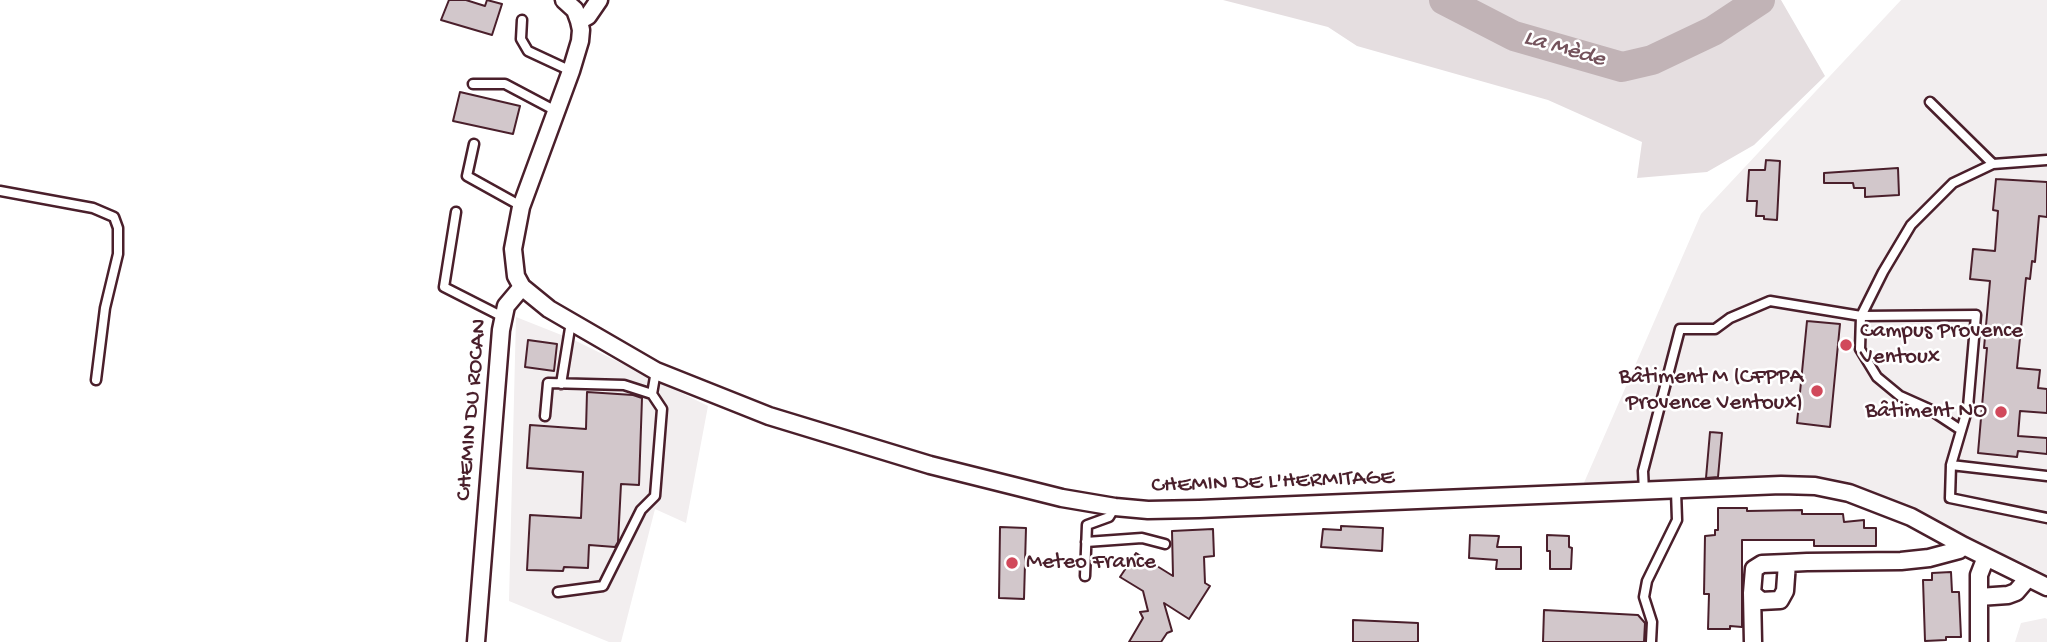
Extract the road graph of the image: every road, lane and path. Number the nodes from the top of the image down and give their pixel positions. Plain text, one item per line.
1 (565, 0) edge
2 (599, 0) edge
3 (522, 20) dead end
4 (579, 21) junction
5 (571, 71) junction
6 (473, 83) dead end
7 (1930, 102) dead end
8 (556, 111) junction
9 (474, 144) dead end
10 (2047, 160) edge
11 (1993, 164) junction
12 (0, 191) edge
13 (522, 207) junction
14 (456, 212) dead end
15 (522, 288) junction
16 (1861, 316) junction
17 (503, 317) junction
18 (571, 322) junction
19 (656, 371) junction
20 (96, 380) dead end
21 (561, 384) junction
22 (652, 394) junction
23 (545, 416) dead end
24 (1961, 430) junction
25 (1951, 465) junction
26 (2047, 476) edge
27 (1676, 491) junction
28 (1644, 492) junction
29 (1115, 507) junction
30 (2047, 518) edge
31 (1086, 542) junction
32 (1164, 544) dead end
33 (1964, 546) junction
34 (1986, 557) junction
35 (1787, 563) junction
36 (1085, 576) dead end
37 (2028, 578) junction
38 (2047, 587) edge
39 (558, 592) dead end
40 (1752, 593) junction
41 (1979, 597) junction
42 (476, 642) edge
43 (1651, 642) edge
44 (1753, 642) edge
45 (1979, 642) edge

1 - 4 street
2 - 4 street
3 - 5 lane
4 - 5 street
5 - 8 street
6 - 8 lane
7 - 11 lane
8 - 13 street
9 - 13 lane
10 - 11 lane
11 - 16 lane
12 - 20 lane
13 - 15 street
14 - 17 lane
15 - 17 street, CHEMIN DU ROCAN
15 - 18 street, CHEMIN DE L'HERMITAGE
16 - 24 lane
16 - 24 lane
16 - 28 lane
17 - 42 street, CHEMIN DU ROCAN
18 - 19 street, CHEMIN DE L'HERMITAGE
18 - 21 lane
19 - 22 lane
19 - 29 street, CHEMIN DE L'HERMITAGE
21 - 22 lane
21 - 23 lane
22 - 39 lane
24 - 25 lane
25 - 26 lane
25 - 30 lane
27 - 28 street, CHEMIN DE L'HERMITAGE
27 - 33 street, CHEMIN DE L'HERMITAGE
27 - 43 lane
28 - 29 street, CHEMIN DE L'HERMITAGE
29 - 31 lane
31 - 32 lane
31 - 36 lane
33 - 34 street, CHEMIN DE L'HERMITAGE
33 - 35 street
34 - 37 street, CHEMIN DE L'HERMITAGE
34 - 41 street
35 - 40 street
35 - 40 street
37 - 38 street, CHEMIN DE L'HERMITAGE
37 - 41 street
40 - 44 street
41 - 45 street

